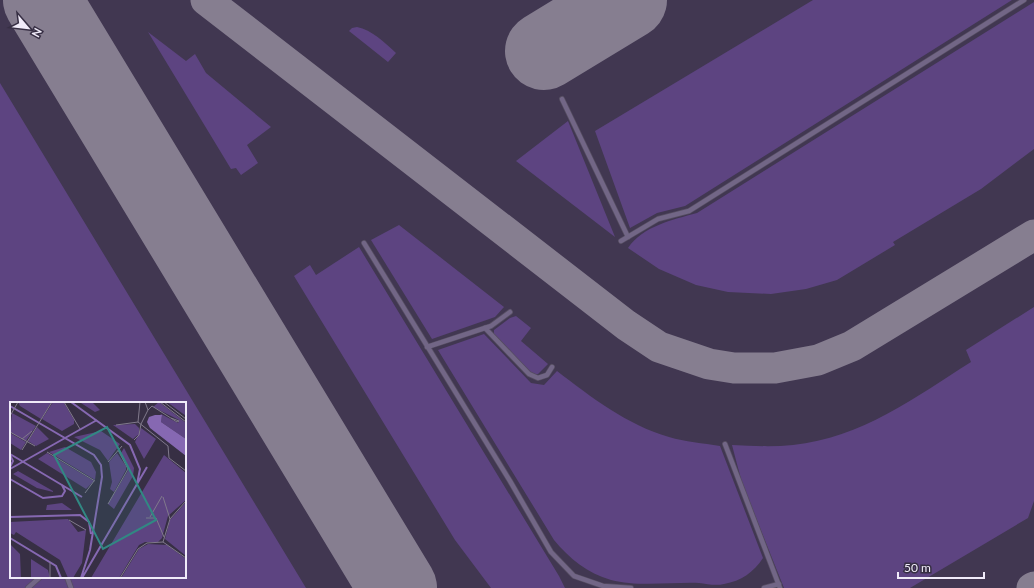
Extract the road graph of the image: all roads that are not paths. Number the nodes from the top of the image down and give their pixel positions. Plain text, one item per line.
1 (1024, 0) edge
2 (562, 99) dead end
3 (628, 237) junction
4 (621, 242) dead end
5 (364, 243) dead end
6 (510, 312) dead end
7 (485, 328) junction
8 (427, 347) junction
9 (552, 367) dead end
10 (725, 444) dead end
11 (39, 578) edge
12 (67, 578) edge
13 (780, 586) edge
14 (28, 588) edge
15 (71, 588) edge
16 (631, 588) edge
17 (764, 588) edge

1 - 3 lane
2 - 3 lane
3 - 4 lane
5 - 8 lane
6 - 7 lane
7 - 8 lane
7 - 9 lane
8 - 16 lane
10 - 13 lane
11 - 14 lane
12 - 15 lane
13 - 17 lane

